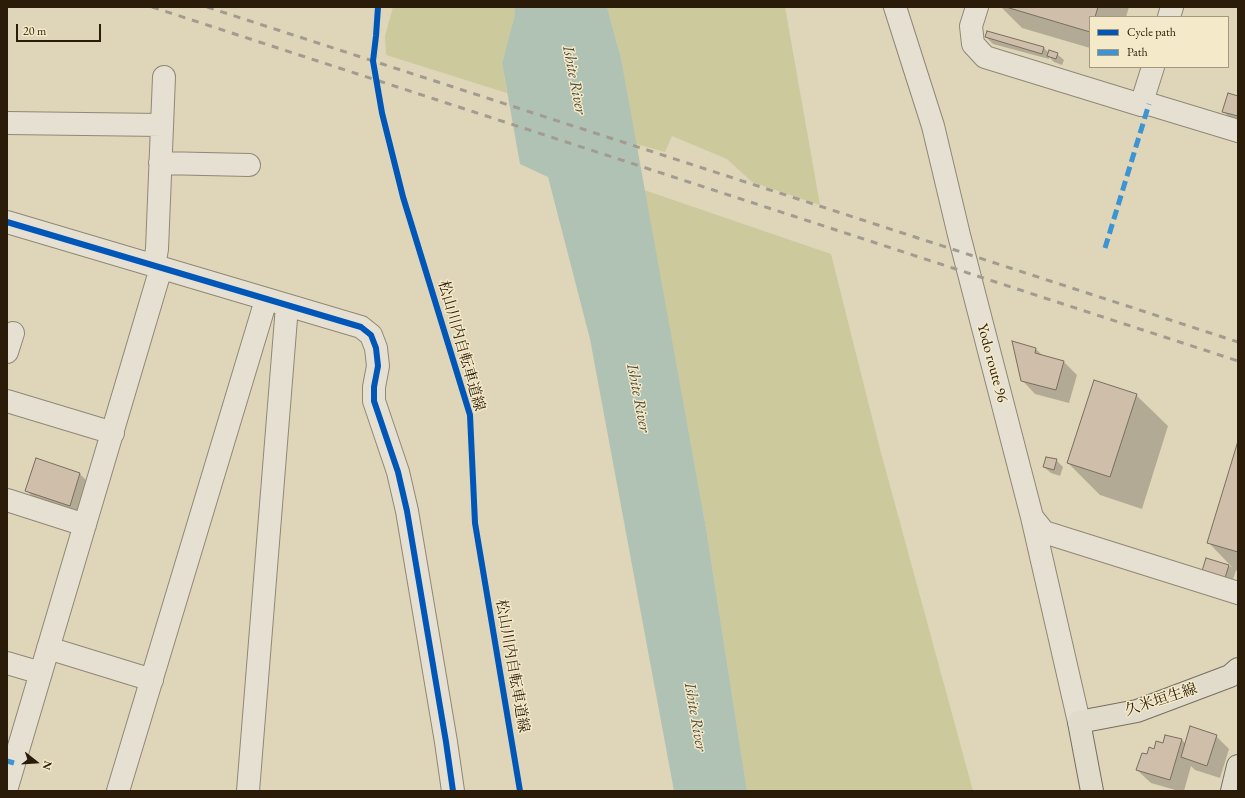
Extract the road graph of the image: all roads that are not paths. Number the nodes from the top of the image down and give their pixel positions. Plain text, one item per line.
1 (895, 7) edge
2 (977, 7) edge
3 (1153, 68) edge
4 (164, 77) dead end
5 (1141, 105) junction
6 (7, 123) edge
7 (162, 125) junction
8 (1238, 131) edge
9 (160, 163) junction
10 (249, 165) dead end
11 (7, 222) edge
12 (158, 267) junction
13 (266, 300) junction
14 (286, 306) junction
15 (7, 401) edge
16 (112, 433) junction
17 (7, 500) edge
18 (1032, 517) junction
19 (85, 525) junction
20 (1238, 593) edge
21 (48, 648) junction
22 (7, 663) edge
23 (1238, 670) edge
24 (40, 673) junction
25 (152, 680) junction
26 (1079, 722) junction
27 (1238, 766) edge
28 (7, 787) edge
29 (118, 791) edge
30 (248, 791) edge
31 (453, 791) edge
32 (1092, 791) edge
33 (1232, 791) edge

1 - 18 street, Yodo route 96
2 - 5 street
3 - 5 street
4 - 7 street
5 - 8 street
6 - 7 street
7 - 9 street
9 - 10 street
9 - 12 street
11 - 12 street
12 - 13 street
12 - 16 street
13 - 14 street
13 - 25 street
14 - 30 street
14 - 31 street
15 - 16 street
16 - 19 street
17 - 19 street
18 - 20 street
18 - 26 street, Yodo route 96
19 - 21 street
21 - 24 street
21 - 25 street
22 - 24 street
23 - 26 main road, 久米垣生線
24 - 28 street
25 - 29 street
26 - 32 main road
27 - 33 main road

